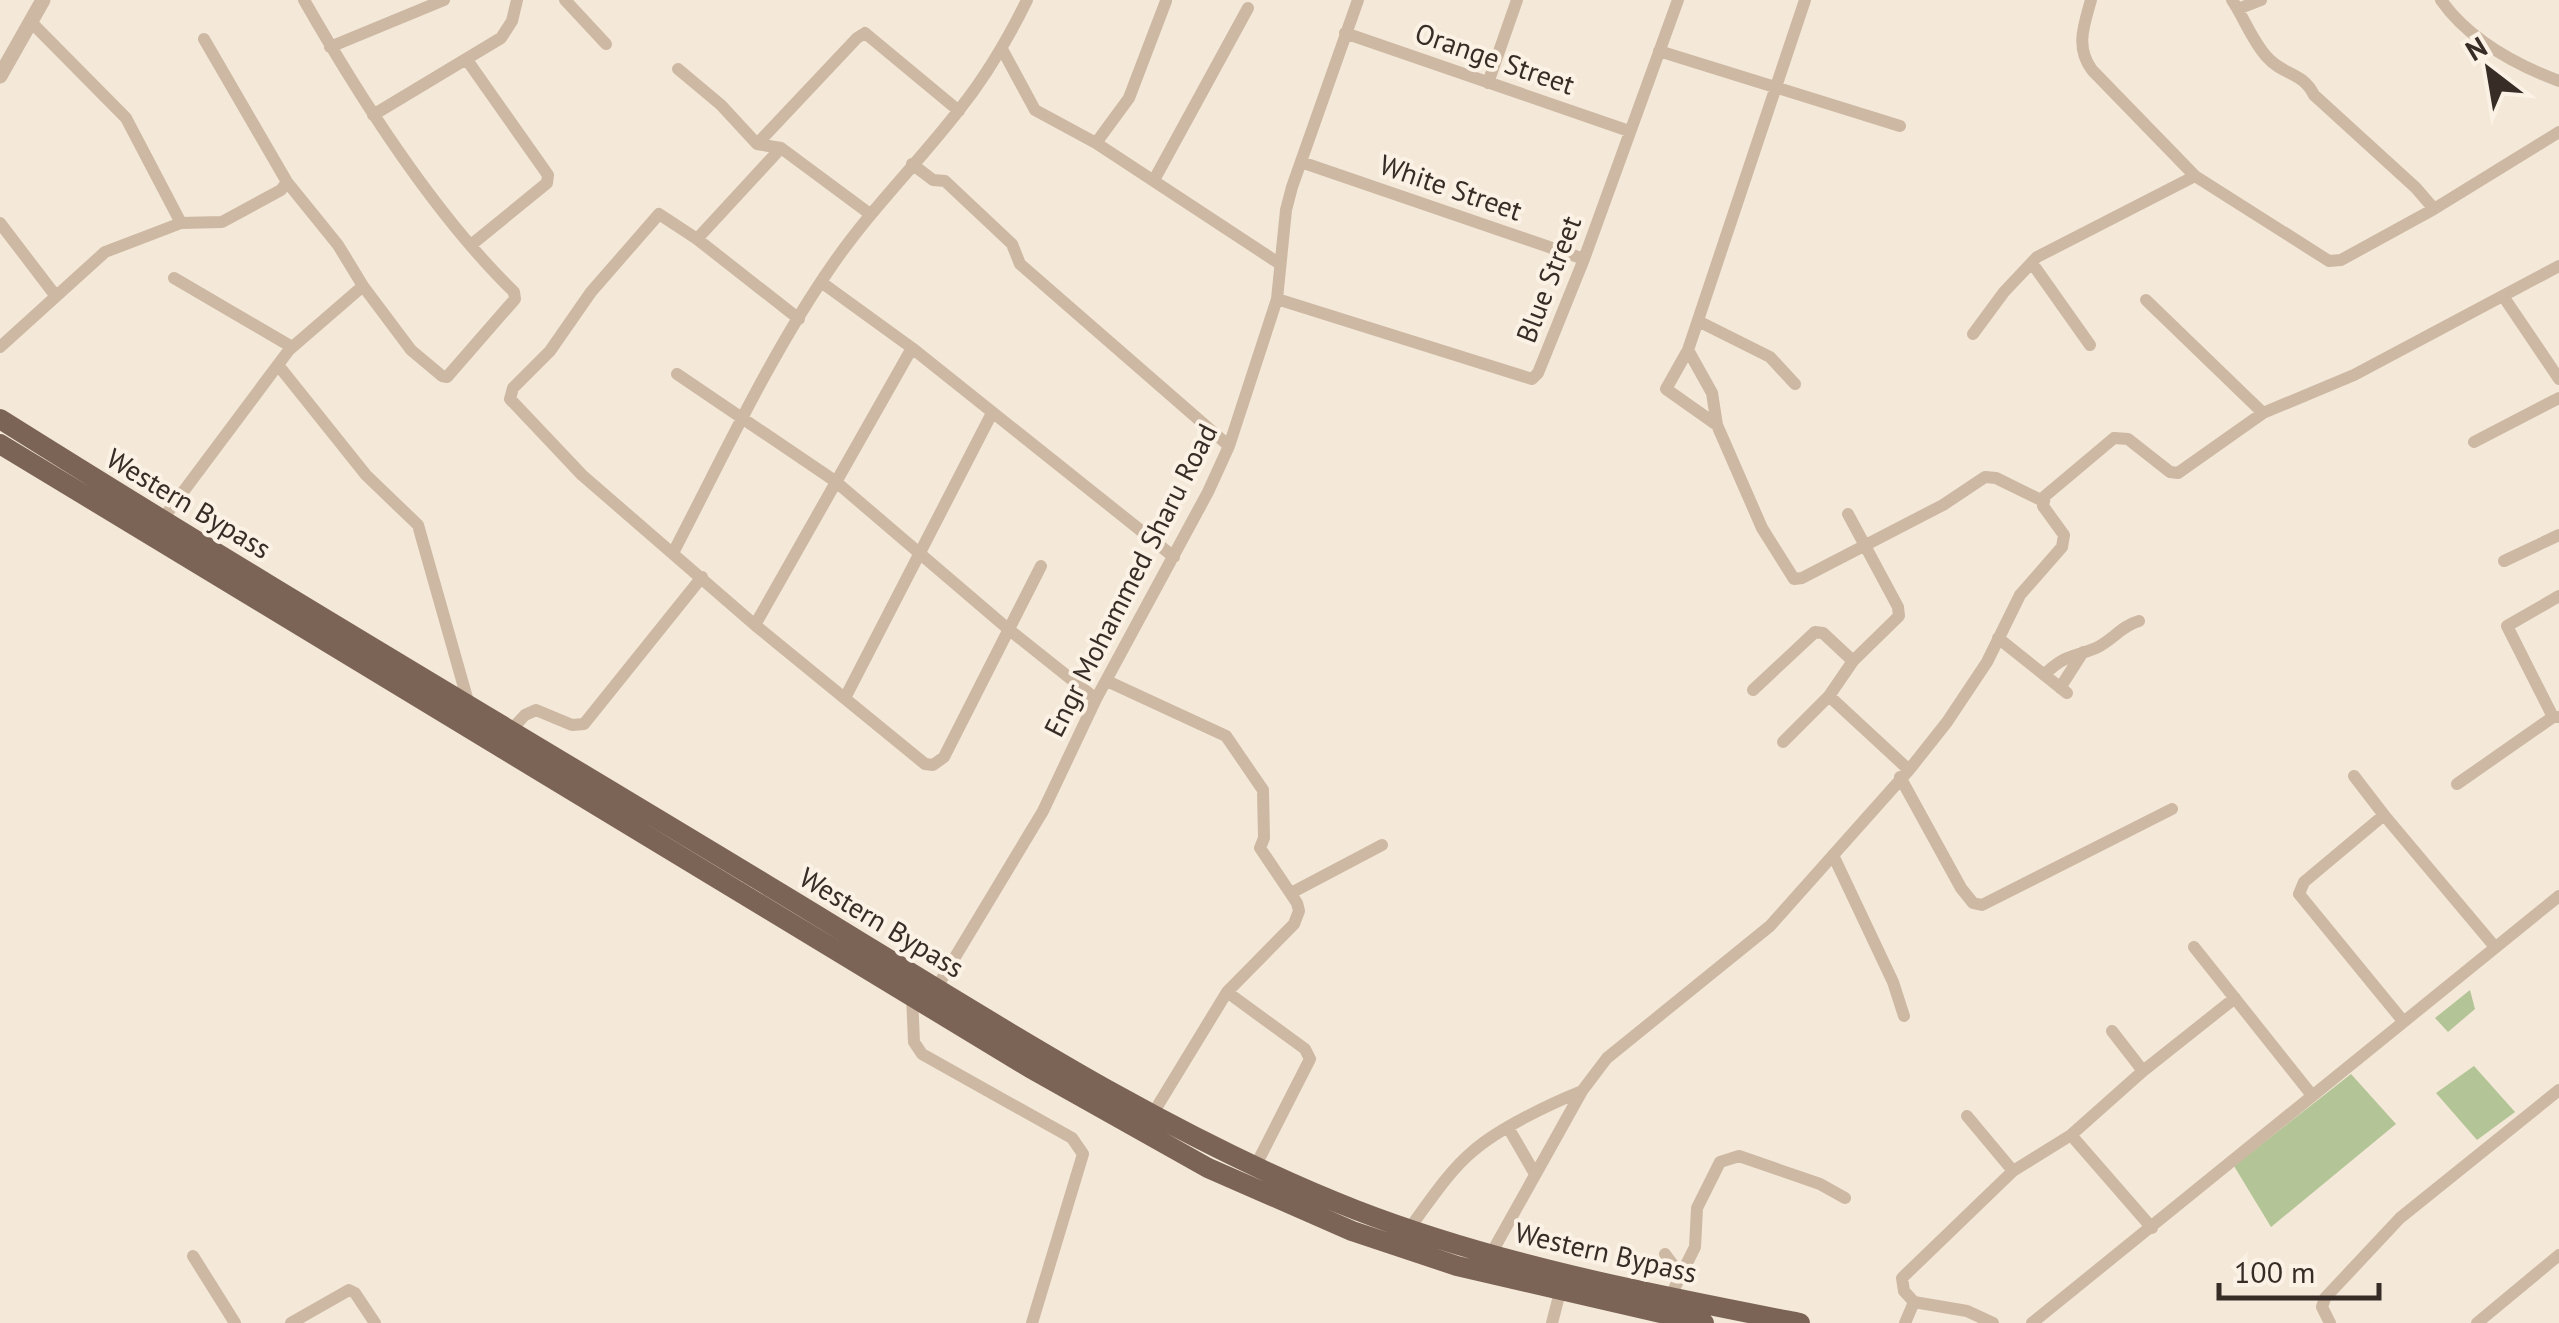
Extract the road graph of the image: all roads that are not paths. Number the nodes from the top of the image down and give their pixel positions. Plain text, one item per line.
1 (43, 0) edge
2 (304, 0) edge
3 (444, 0) edge
4 (517, 0) edge
5 (564, 0) edge
6 (1027, 0) edge
7 (1358, 0) edge
8 (1517, 0) edge
9 (1678, 0) edge
10 (1805, 0) edge
11 (2092, 0) edge
12 (2261, 0) edge
13 (2441, 0) edge
14 (1166, 1) edge
15 (2235, 5) edge
16 (1248, 8) dead end
17 (32, 22) junction
18 (1345, 33) junction
19 (204, 40) dead end
20 (606, 44) dead end
21 (330, 47) junction
22 (1002, 49) junction
23 (1660, 51) junction
24 (467, 60) junction
25 (678, 69) dead end
26 (0, 76) edge
27 (2559, 82) edge
28 (1488, 83) junction
29 (1774, 90) junction
30 (959, 110) junction
31 (373, 115) junction
32 (1900, 126) dead end
33 (1628, 131) junction
34 (2559, 132) edge
35 (1096, 142) junction
36 (757, 144) junction
37 (781, 148) junction
38 (1301, 162) junction
39 (912, 164) junction
40 (2195, 176) junction
41 (1154, 180) junction
42 (287, 182) junction
43 (2434, 209) junction
44 (870, 214) junction
45 (182, 222) junction
46 (0, 223) edge
47 (697, 239) junction
48 (472, 245) junction
49 (1584, 260) junction
50 (1280, 264) junction
51 (2032, 264) junction
52 (2559, 266) edge
53 (174, 278) dead end
54 (821, 282) junction
55 (363, 286) junction
56 (55, 295) junction
57 (2502, 296) junction
58 (1277, 299) junction
59 (2146, 300) dead end
60 (798, 318) junction
61 (1698, 321) junction
62 (1973, 334) dead end
63 (2090, 344) dead end
64 (0, 347) edge
65 (292, 347) junction
66 (912, 348) junction
67 (1688, 350) junction
68 (278, 365) junction
69 (677, 374) dead end
70 (2559, 380) edge
71 (1795, 384) dead end
72 (2559, 398) edge
73 (992, 413) junction
74 (2263, 414) junction
75 (743, 418) junction
76 (0, 419) edge
77 (1717, 425) junction
78 (2474, 442) dead end
79 (0, 444) edge
80 (1229, 446) junction
81 (836, 481) junction
82 (2043, 500) junction
83 (1848, 514) dead end
84 (162, 520) junction
85 (2559, 535) edge
86 (1864, 544) junction
87 (674, 552) junction
88 (918, 552) junction
89 (1174, 557) junction
90 (2504, 561) dead end
91 (1040, 566) dead end
92 (702, 577) junction
93 (2559, 596) edge
94 (2139, 621) dead end
95 (755, 625) junction
96 (1007, 628) junction
97 (1998, 638) junction
98 (2083, 652) junction
99 (1852, 661) junction
100 (2044, 675) junction
101 (1106, 681) junction
102 (1753, 690) dead end
103 (1828, 696) junction
104 (845, 698) junction
105 (1096, 699) junction
106 (469, 705) junction
107 (2556, 717) edge
108 (511, 730) junction
109 (1783, 742) dead end
110 (1904, 774) junction
111 (2354, 776) dead end
112 (2457, 784) dead end
113 (2172, 810) dead end
114 (2384, 815) junction
115 (1382, 845) dead end
116 (1833, 856) junction
117 (1291, 893) junction
118 (2558, 900) edge
119 (2194, 947) dead end
120 (2494, 947) junction
121 (938, 987) junction
122 (1227, 992) junction
123 (912, 996) junction
124 (2235, 998) junction
125 (1904, 1016) dead end
126 (2403, 1021) junction
127 (2112, 1031) dead end
128 (2143, 1071) junction
129 (2559, 1090) edge
130 (1582, 1091) junction
131 (2312, 1094) junction
132 (1152, 1115) junction
133 (1967, 1116) dead end
134 (1508, 1129) junction
135 (2071, 1135) junction
136 (1255, 1167) junction
137 (2013, 1171) junction
138 (1536, 1174) junction
139 (1845, 1198) dead end
140 (1409, 1228) junction
141 (2152, 1228) junction
142 (1491, 1254) junction
143 (1665, 1254) dead end
144 (2559, 1255) edge
145 (193, 1256) dead end
146 (1680, 1274) junction
147 (1560, 1292) junction
148 (1671, 1296) junction
149 (1914, 1302) junction
150 (1657, 1318) edge
151 (1793, 1322) edge
152 (235, 1323) edge
153 (291, 1323) edge
154 (375, 1323) edge
155 (1032, 1323) edge
156 (1552, 1323) edge
157 (1704, 1323) edge
158 (1905, 1323) edge
159 (1993, 1323) edge
160 (2032, 1323) edge
161 (2330, 1323) edge
162 (2477, 1323) edge

1 - 17 street
2 - 21 street
3 - 21 street
4 - 24 street
5 - 20 street
6 - 22 street
7 - 18 street, Engr Mohammed Sharu Road
8 - 28 street
9 - 23 street, Blue Street
10 - 29 street
11 - 40 street
12 - 15 street
13 - 27 street
14 - 35 street
15 - 43 street
16 - 41 street
17 - 26 street
17 - 45 street
18 - 28 street, Orange Street
18 - 38 street, Engr Mohammed Sharu Road
19 - 42 street
21 - 31 street
22 - 30 street
22 - 35 street
23 - 29 street
23 - 33 street, Blue Street
24 - 31 street
24 - 48 street
25 - 36 street
28 - 33 street, Orange Street
29 - 32 street
29 - 61 street
30 - 36 street
30 - 39 street
31 - 48 street
33 - 49 street, Blue Street
34 - 43 street
35 - 41 street
36 - 37 street
37 - 44 street
37 - 47 street
38 - 49 street, White Street
38 - 50 street, Engr Mohammed Sharu Road
39 - 44 street
39 - 80 street
40 - 43 street
40 - 51 street
41 - 50 street
42 - 45 street
42 - 55 street
44 - 54 street
45 - 56 street
46 - 56 street
47 - 60 street
47 - 87 street
48 - 55 street
49 - 58 street, Blue Street
50 - 58 street, Engr Mohammed Sharu Road
51 - 62 street
51 - 63 street
52 - 57 street
53 - 65 street
54 - 60 street
54 - 66 street
55 - 65 street
56 - 64 street
57 - 70 street
57 - 74 street
58 - 80 street, Engr Mohammed Sharu Road
59 - 74 street
60 - 75 street
61 - 67 street
61 - 71 street
65 - 68 street
66 - 73 street
66 - 81 street
67 - 77 street
67 - 77 street
68 - 84 street
68 - 106 street
69 - 75 street
72 - 78 street
73 - 88 street
73 - 89 street
74 - 82 street
75 - 81 street
75 - 87 street
76 - 84 main road, Western Bypass
77 - 86 street
79 - 123 main road, Western Bypass
80 - 89 street, Engr Mohammed Sharu Road
81 - 88 street
81 - 95 street
82 - 86 street
82 - 97 street
83 - 86 street
84 - 106 main road, Western Bypass
85 - 90 street
86 - 99 street
87 - 92 street
88 - 96 street
88 - 104 street
89 - 101 street, Engr Mohammed Sharu Road
91 - 96 street
92 - 95 street
92 - 108 street
93 - 107 street
94 - 98 street
95 - 104 street
96 - 104 street
96 - 105 street
97 - 100 street
97 - 110 street
98 - 100 street
98 - 100 street
99 - 102 street
99 - 103 street
101 - 105 street, Engr Mohammed Sharu Road
101 - 117 street
103 - 109 street
103 - 110 street
105 - 121 street, Engr Mohammed Sharu Road
106 - 108 main road, Western Bypass
107 - 112 street
108 - 121 main road, Western Bypass
110 - 113 street
110 - 116 street
111 - 114 street
114 - 120 street
114 - 126 street
115 - 117 street
116 - 125 street
116 - 130 street
117 - 122 street
118 - 120 street
119 - 124 street
120 - 126 street
121 - 132 main road, Western Bypass
122 - 132 street
122 - 136 street
123 - 147 main road, Western Bypass
123 - 155 street
124 - 128 street
124 - 131 street
126 - 131 street
127 - 128 street
128 - 135 street
129 - 161 street
130 - 134 street
130 - 138 street
131 - 141 street
132 - 136 main road, Western Bypass
133 - 137 street
134 - 138 street
134 - 140 street
135 - 137 street
135 - 141 street
136 - 140 main road, Western Bypass
137 - 149 street
138 - 142 street
139 - 146 street
140 - 142 main road, Western Bypass
141 - 160 street
142 - 148 main road, Western Bypass
143 - 146 street
144 - 162 street
145 - 152 street
146 - 148 street
147 - 150 main road, Western Bypass
147 - 156 street
148 - 151 main road, Western Bypass
149 - 158 street
149 - 159 street
150 - 157 main road, Western Bypass
153 - 154 street

